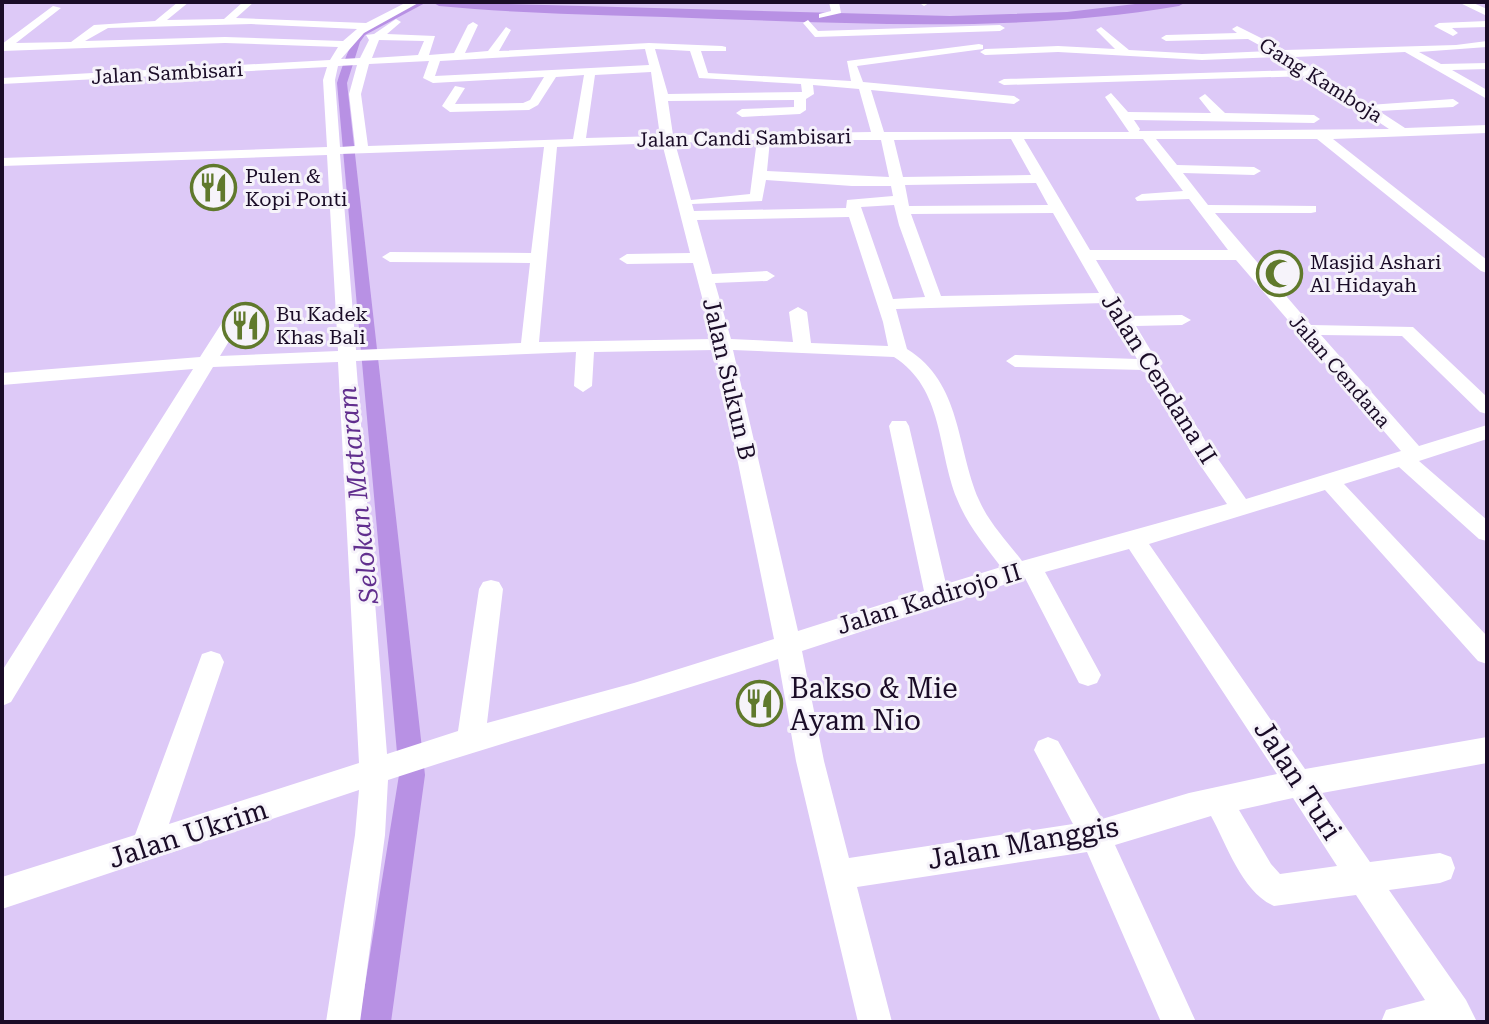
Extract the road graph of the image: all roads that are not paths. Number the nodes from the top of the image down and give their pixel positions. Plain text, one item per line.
1 (184, 2) edge
2 (249, 2) edge
3 (834, 2) edge
4 (1463, 2) edge
5 (412, 3) edge
6 (56, 8) dead end
7 (311, 9) dead end
8 (263, 10) dead end
9 (141, 11) dead end
10 (822, 16) dead end
11 (406, 18) dead end
12 (1485, 18) edge
13 (227, 21) junction
14 (251, 21) junction
15 (297, 21) junction
16 (158, 23) junction
17 (174, 23) junction
18 (808, 23) dead end
19 (119, 24) junction
20 (473, 25) dead end
21 (1000, 28) dead end
22 (506, 30) dead end
23 (956, 30) junction
24 (1101, 30) dead end
25 (1453, 33) dead end
26 (1248, 35) junction
27 (359, 36) junction
28 (1287, 38) dead end
29 (217, 41) junction
30 (292, 41) junction
31 (160, 42) junction
32 (75, 44) junction
33 (1487, 44) edge
34 (478, 46) junction
35 (649, 46) junction
36 (3, 48) edge
37 (695, 48) junction
38 (1406, 48) junction
39 (722, 49) dead end
40 (982, 50) junction
41 (207, 51) dead end
42 (1125, 52) junction
43 (150, 53) dead end
44 (530, 53) junction
45 (1282, 53) junction
46 (913, 55) junction
47 (1166, 55) junction
48 (106, 58) dead end
49 (429, 58) junction
50 (198, 61) dead end
51 (347, 63) junction
52 (140, 64) dead end
53 (924, 64) dead end
54 (1487, 66) edge
55 (1439, 67) junction
56 (266, 68) junction
57 (655, 68) junction
58 (189, 71) junction
59 (590, 71) junction
60 (553, 73) junction
61 (1313, 73) junction
62 (131, 74) junction
63 (528, 75) junction
64 (84, 77) junction
65 (2, 81) edge
66 (807, 81) junction
67 (1004, 82) junction
68 (1487, 84) edge
69 (1468, 85) junction
70 (861, 87) junction
71 (459, 88) dead end
72 (919, 91) junction
73 (1487, 95) edge
74 (800, 96) junction
75 (1111, 97) dead end
76 (662, 98) junction
77 (1205, 98) dead end
78 (868, 101) junction
79 (1293, 101) dead end
80 (1453, 103) dead end
81 (1370, 108) junction
82 (742, 113) dead end
83 (1126, 116) junction
84 (1023, 117) junction
85 (1221, 117) junction
86 (1314, 119) junction
87 (504, 125) junction
88 (1487, 129) edge
89 (486, 130) dead end
90 (1404, 133) junction
91 (1014, 134) junction
92 (1326, 135) junction
93 (764, 136) junction
94 (882, 136) junction
95 (1142, 136) junction
96 (667, 139) junction
97 (551, 142) junction
98 (579, 142) junction
99 (478, 144) junction
100 (360, 149) junction
101 (335, 150) junction
102 (2, 162) edge
103 (1172, 169) junction
104 (1254, 171) dead end
105 (760, 175) junction
106 (1041, 179) junction
107 (899, 180) junction
108 (1142, 198) dead end
109 (1198, 202) junction
110 (903, 205) junction
111 (686, 208) junction
112 (1059, 209) junction
113 (1311, 209) dead end
114 (854, 212) junction
115 (1084, 252) junction
116 (1240, 255) junction
117 (390, 257) dead end
118 (539, 258) junction
119 (699, 258) junction
120 (627, 259) dead end
121 (1487, 268) edge
122 (767, 276) dead end
123 (705, 279) junction
124 (1108, 298) junction
125 (935, 301) junction
126 (886, 305) junction
127 (240, 308) dead end
128 (798, 312) dead end
129 (1182, 320) dead end
130 (1123, 321) junction
131 (1304, 330) junction
132 (723, 344) junction
133 (585, 347) junction
134 (529, 348) junction
135 (803, 348) junction
136 (898, 352) junction
137 (352, 357) junction
138 (1015, 361) dead end
139 (209, 362) junction
140 (1150, 365) junction
141 (2, 379) edge
142 (583, 386) dead end
143 (1487, 408) edge
144 (899, 426) dead end
145 (1487, 432) edge
146 (1410, 458) junction
147 (1329, 481) junction
148 (1240, 506) junction
149 (1487, 533) edge
150 (1134, 539) junction
151 (1024, 569) junction
152 (491, 589) dead end
153 (937, 596) junction
154 (788, 644) junction
155 (1487, 653) edge
156 (211, 662) dead end
157 (1088, 675) dead end
158 (2, 694) edge
159 (471, 740) junction
160 (1048, 750) dead end
161 (1487, 750) edge
162 (385, 770) junction
163 (1301, 783) junction
164 (1218, 801) junction
165 (1095, 836) junction
166 (146, 847) junction
167 (1440, 868) dead end
168 (837, 875) junction
169 (1364, 878) junction
170 (2, 893) edge
171 (1457, 1017) edge
172 (343, 1022) edge
173 (875, 1022) edge
174 (1179, 1022) edge
175 (1398, 1022) edge

1 - 16 street
2 - 13 street
3 - 10 street
4 - 12 street
5 - 27 street
6 - 36 street
7 - 15 street
8 - 14 street
9 - 19 street
11 - 27 street
12 - 25 street
13 - 14 street
13 - 17 street
14 - 15 street
15 - 27 street
16 - 17 street
16 - 19 street
17 - 31 street
18 - 23 street
19 - 32 street
20 - 34 street
21 - 23 street
22 - 34 street
23 - 40 street
24 - 42 street
26 - 28 street
26 - 45 street, Gang Kamboja
26 - 47 street
27 - 30 street
27 - 49 street
27 - 51 street
27 - 51 street
29 - 30 street
29 - 31 street
29 - 41 street
30 - 56 street
31 - 32 street
31 - 43 street
32 - 36 street
33 - 38 street
34 - 44 street
34 - 49 street
35 - 37 street
35 - 44 street
35 - 57 street, Jalan Sukun B
37 - 39 street
37 - 66 street
38 - 45 street
38 - 55 street
40 - 42 street
40 - 46 street
40 - 67 street
42 - 47 street
44 - 63 street
45 - 47 street
45 - 61 street, Gang Kamboja
46 - 53 street
46 - 70 street
48 - 64 street
49 - 51 street
49 - 63 street
50 - 58 street
51 - 56 street, Jalan Sambisari
51 - 100 street
51 - 101 street
52 - 62 street
54 - 55 street
55 - 69 street
56 - 58 street, Jalan Sambisari
57 - 59 street
57 - 76 street, Jalan Sukun B
58 - 62 street, Jalan Sambisari
59 - 60 street
59 - 98 street
60 - 63 street
60 - 87 street
61 - 67 street
61 - 81 street, Gang Kamboja
62 - 64 street, Jalan Sambisari
64 - 65 street, Jalan Sambisari
66 - 70 street
66 - 74 street
67 - 84 street
68 - 69 street
69 - 73 street
70 - 72 street
70 - 78 street
71 - 87 street
72 - 78 street
72 - 84 street
74 - 76 street
74 - 82 street
75 - 83 street, Jalan Cendana
76 - 96 street, Jalan Sukun B
77 - 85 street
78 - 94 street
79 - 86 street
80 - 81 street
81 - 90 street, Gang Kamboja
83 - 85 street
83 - 95 street, Jalan Cendana
84 - 91 street, Jalan Candi Sambisari
84 - 95 street, Jalan Candi Sambisari
85 - 86 street
86 - 92 street
87 - 97 street, Jalan Candi Sambisari
87 - 99 street, Jalan Candi Sambisari
88 - 90 street, Jalan Candi Sambisari
89 - 99 street
90 - 92 street, Jalan Candi Sambisari
91 - 94 street, Jalan Candi Sambisari
91 - 106 street, Jalan Cendana II
92 - 95 street, Jalan Candi Sambisari
92 - 121 street
93 - 94 street, Jalan Candi Sambisari
93 - 96 street, Jalan Candi Sambisari
93 - 105 street
94 - 107 street
95 - 103 street, Jalan Cendana
96 - 98 street, Jalan Candi Sambisari
96 - 111 street, Jalan Sukun B
97 - 98 street, Jalan Candi Sambisari
97 - 118 street
99 - 100 street, Jalan Candi Sambisari
100 - 101 street, Jalan Candi Sambisari
101 - 102 street, Jalan Candi Sambisari
101 - 137 street
103 - 104 street
103 - 109 street, Jalan Cendana
105 - 107 street
105 - 111 street
106 - 107 street
106 - 112 street, Jalan Cendana II
107 - 110 street
108 - 109 street
109 - 113 street
109 - 116 street, Jalan Cendana
110 - 112 street
110 - 114 street
110 - 125 street
111 - 114 street
111 - 119 street, Jalan Sukun B
112 - 115 street, Jalan Cendana II
114 - 126 street
115 - 116 street
115 - 124 street, Jalan Cendana II
116 - 131 street, Jalan Cendana
117 - 118 street
118 - 134 street
119 - 120 street
119 - 123 street, Jalan Sukun B
122 - 123 street
123 - 132 street, Jalan Sukun B
124 - 125 street
124 - 130 street, Jalan Cendana II
125 - 126 street
126 - 136 street
127 - 139 street
128 - 135 street
129 - 130 street
130 - 140 street, Jalan Cendana II
131 - 143 street
131 - 146 street, Jalan Cendana
132 - 133 street
132 - 135 street
132 - 154 street, Jalan Sukun B
133 - 134 street
133 - 142 street
134 - 137 street
135 - 136 street
136 - 151 street
137 - 139 street
137 - 162 street
138 - 140 street
139 - 141 street
139 - 158 street
140 - 148 street, Jalan Cendana II
144 - 153 street
145 - 146 street, Jalan Kadirojo II
146 - 147 street, Jalan Kadirojo II
146 - 149 street, Jalan Cendana
147 - 148 street, Jalan Kadirojo II
147 - 155 street
148 - 150 street, Jalan Kadirojo II
150 - 151 street, Jalan Kadirojo II
150 - 163 street, Jalan Turi
151 - 153 street, Jalan Kadirojo II
151 - 157 street
152 - 159 street
153 - 154 street, Jalan Kadirojo II
154 - 159 street, Jalan Kadirojo II
154 - 168 street, Jalan Sukun B
156 - 166 street
159 - 162 street, Jalan Kadirojo II
160 - 165 street
161 - 163 street, Jalan Manggis
162 - 166 street, Jalan Ukrim
162 - 172 street
163 - 164 street, Jalan Manggis
163 - 169 street, Jalan Turi
164 - 165 street, Jalan Manggis
164 - 169 street
165 - 168 street, Jalan Manggis
165 - 174 street
166 - 170 street, Jalan Ukrim
167 - 169 street
168 - 173 street, Jalan Sukun B
169 - 171 street, Jalan Turi
171 - 175 street

